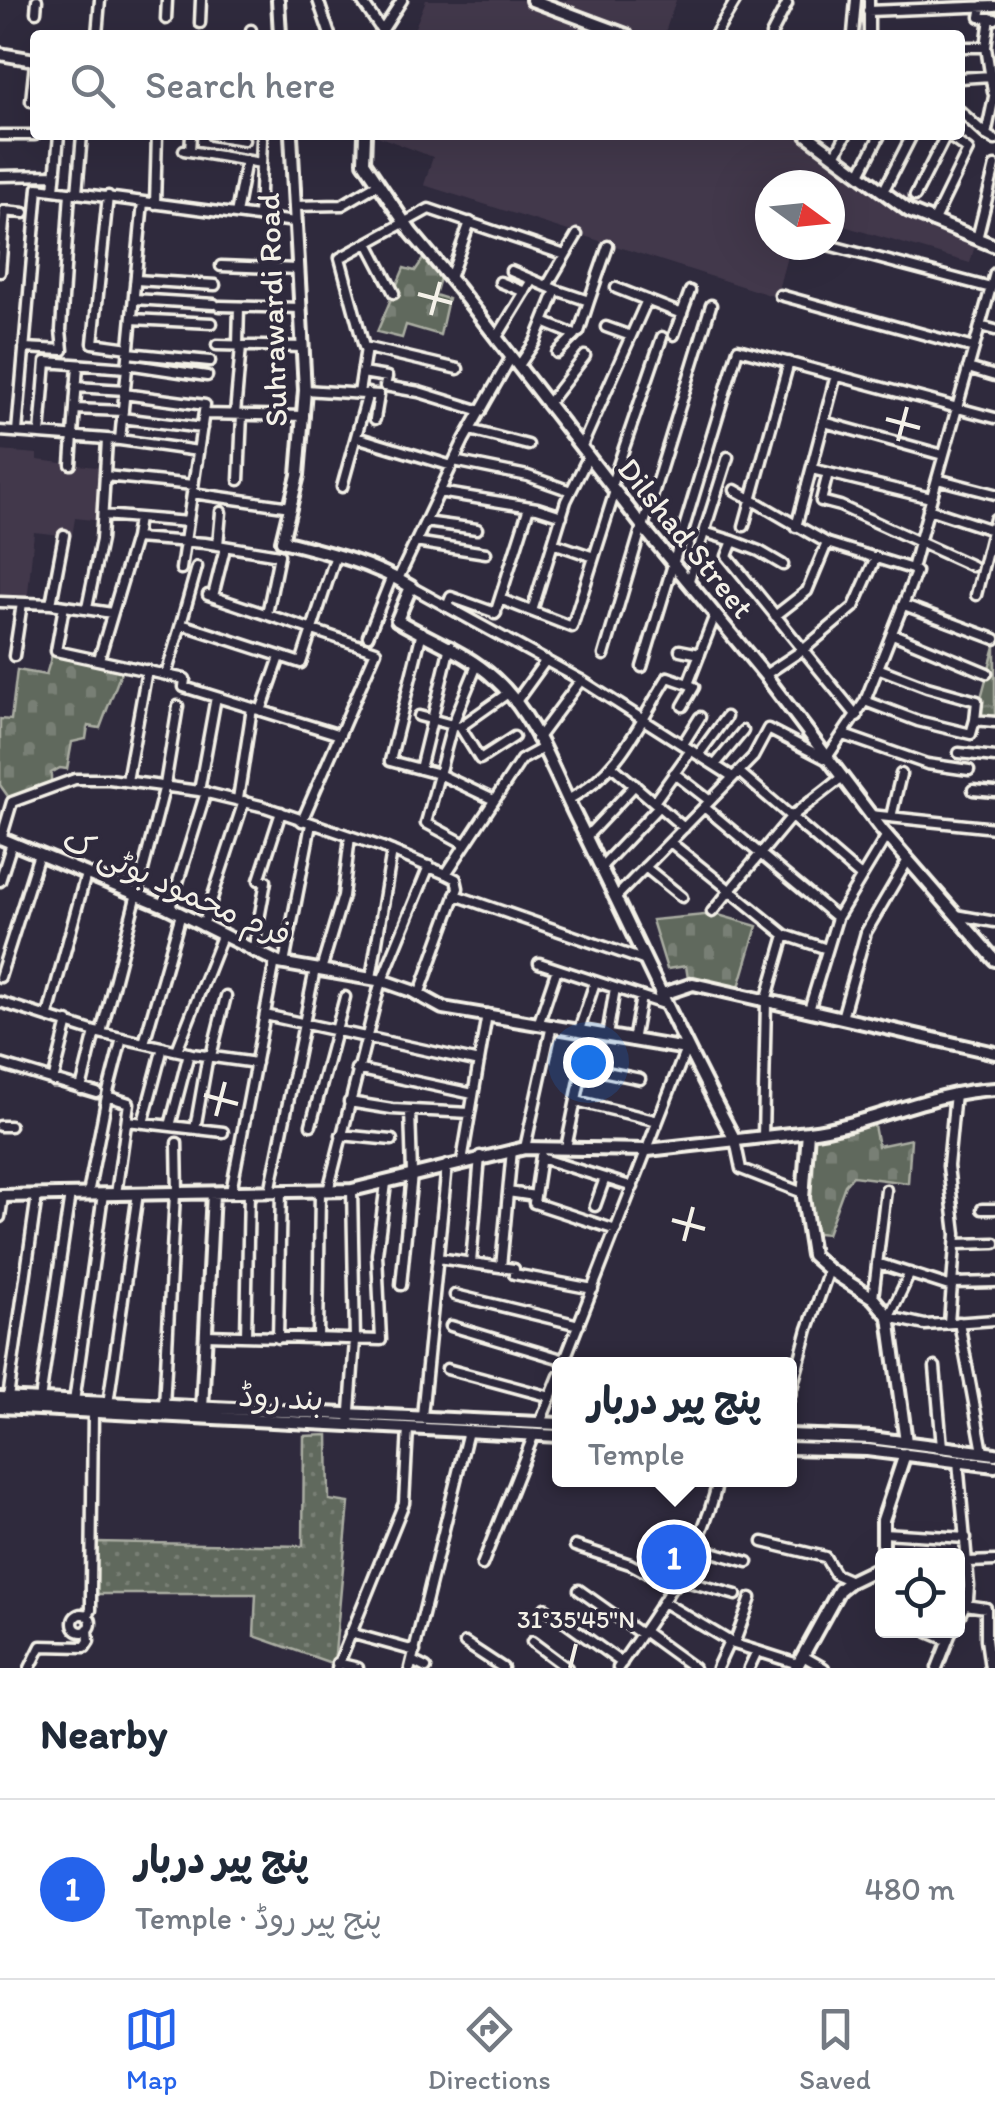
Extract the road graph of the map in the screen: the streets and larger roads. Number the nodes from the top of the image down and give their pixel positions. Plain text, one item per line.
1 (37, 0) edge
2 (100, 0) edge
3 (167, 0) edge
4 (201, 0) edge
5 (278, 0) edge
6 (318, 0) edge
7 (402, 0) edge
8 (532, 0) edge
9 (736, 0) edge
10 (856, 0) edge
11 (868, 0) edge
12 (366, 2) edge
13 (787, 4) dead end
14 (982, 6) junction
15 (995, 6) edge
16 (868, 10) junction
17 (36, 12) dead end
18 (992, 18) edge
19 (166, 20) dead end
20 (200, 23) dead end
21 (97, 30) edge
22 (280, 30) edge
23 (328, 30) edge
24 (382, 30) edge
25 (386, 30) edge
26 (613, 30) edge
27 (718, 30) edge
28 (774, 30) edge
29 (854, 30) edge
30 (870, 30) edge
31 (986, 47) junction
32 (965, 48) edge
33 (0, 54) edge
34 (30, 60) edge
35 (990, 76) junction
36 (965, 78) edge
37 (994, 92) edge
38 (965, 115) edge
39 (991, 133) edge
40 (0, 134) edge
41 (30, 134) edge
42 (58, 140) edge
43 (81, 140) edge
44 (157, 140) edge
45 (190, 140) edge
46 (262, 140) edge
47 (291, 140) edge
48 (365, 140) edge
49 (814, 140) edge
50 (843, 140) edge
51 (877, 140) edge
52 (909, 140) edge
53 (943, 140) edge
54 (953, 140) edge
55 (835, 156) junction
56 (246, 160) junction
57 (261, 163) junction
58 (995, 166) edge
59 (860, 174) junction
60 (55, 175) junction
61 (0, 176) edge
62 (378, 184) junction
63 (886, 186) dead end
64 (54, 190) junction
65 (74, 192) junction
66 (108, 196) junction
67 (915, 196) dead end
68 (143, 202) junction
69 (155, 204) junction
70 (294, 206) junction
71 (2, 211) edge
72 (24, 213) dead end
73 (236, 214) junction
74 (260, 218) junction
75 (295, 222) junction
76 (470, 222) junction
77 (933, 222) junction
78 (405, 224) junction
79 (577, 235) dead end
80 (977, 238) junction
81 (368, 243) junction
82 (608, 246) dead end
83 (995, 246) edge
84 (845, 250) edge
85 (565, 255) junction
86 (222, 266) dead end
87 (297, 270) junction
88 (510, 271) dead end
89 (0, 272) edge
90 (995, 273) edge
91 (450, 278) junction
92 (136, 280) junction
93 (532, 280) junction
94 (500, 282) dead end
95 (216, 285) dead end
96 (551, 288) junction
97 (616, 288) dead end
98 (990, 288) junction
99 (690, 291) dead end
100 (394, 292) dead end
101 (525, 292) junction
102 (780, 295) dead end
103 (134, 299) junction
104 (648, 300) junction
105 (589, 301) junction
106 (991, 301) edge
107 (710, 305) dead end
108 (239, 306) junction
109 (301, 308) junction
110 (682, 314) junction
111 (132, 319) junction
112 (543, 322) junction
113 (212, 323) dead end
114 (980, 326) junction
115 (606, 328) dead end
116 (995, 330) edge
117 (579, 332) dead end
118 (674, 335) dead end
119 (632, 336) junction
120 (662, 337) dead end
121 (496, 338) junction
122 (217, 345) dead end
123 (239, 346) junction
124 (302, 347) junction
125 (24, 348) junction
126 (366, 348) junction
127 (974, 348) junction
128 (129, 351) junction
129 (557, 353) dead end
130 (585, 356) dead end
131 (210, 361) dead end
132 (789, 362) junction
133 (514, 363) junction
134 (78, 365) junction
135 (127, 366) junction
136 (968, 368) junction
137 (458, 369) dead end
138 (362, 373) junction
139 (836, 375) junction
140 (206, 376) dead end
141 (995, 376) edge
142 (76, 387) junction
143 (305, 390) junction
144 (125, 392) junction
145 (363, 393) junction
146 (547, 405) junction
147 (957, 408) junction
148 (74, 409) junction
149 (481, 410) junction
150 (122, 414) junction
151 (204, 414) junction
152 (239, 415) junction
153 (304, 416) junction
154 (375, 418) dead end
155 (995, 418) edge
156 (824, 422) junction
157 (202, 428) junction
158 (470, 430) junction
159 (0, 431) edge
160 (17, 432) junction
161 (40, 434) junction
162 (72, 436) junction
163 (356, 437) junction
164 (107, 440) junction
165 (120, 440) junction
166 (528, 446) dead end
167 (198, 451) junction
168 (585, 453) junction
169 (944, 455) junction
170 (728, 457) dead end
171 (71, 464) dead end
172 (453, 464) junction
173 (812, 468) junction
174 (828, 472) junction
175 (106, 476) junction
176 (936, 479) junction
177 (239, 480) dead end
178 (342, 487) dead end
179 (613, 488) junction
180 (192, 489) junction
181 (734, 490) dead end
182 (572, 491) junction
183 (440, 492) junction
184 (995, 494) edge
185 (931, 498) junction
186 (751, 500) junction
187 (291, 507) junction
188 (529, 507) junction
189 (928, 509) junction
190 (221, 512) dead end
191 (103, 515) junction
192 (562, 516) junction
193 (138, 518) junction
194 (995, 519) edge
195 (188, 522) junction
196 (425, 522) junction
197 (643, 526) junction
198 (744, 526) dead end
199 (796, 527) junction
200 (478, 529) dead end
201 (992, 530) junction
202 (704, 532) junction
203 (64, 535) dead end
204 (135, 538) junction
205 (282, 540) junction
206 (733, 541) junction
207 (416, 542) junction
208 (918, 542) junction
209 (184, 543) junction
210 (553, 543) junction
211 (827, 543) junction
212 (221, 548) junction
213 (486, 553) dead end
214 (336, 555) junction
215 (279, 556) junction
216 (594, 557) junction
217 (876, 557) junction
218 (673, 560) junction
219 (197, 566) dead end
220 (782, 566) dead end
221 (972, 566) dead end
222 (912, 568) junction
223 (180, 569) dead end
224 (395, 578) junction
225 (689, 580) junction
226 (411, 587) junction
227 (976, 595) dead end
228 (500, 599) junction
229 (0, 602) edge
230 (22, 603) junction
231 (51, 604) junction
232 (904, 605) junction
233 (64, 606) junction
234 (447, 607) junction
235 (86, 608) junction
236 (532, 611) junction
237 (112, 613) junction
238 (267, 614) junction
239 (715, 615) junction
240 (775, 616) junction
241 (181, 624) junction
242 (312, 629) junction
243 (422, 632) junction
244 (893, 634) junction
245 (368, 636) dead end
246 (995, 639) edge
247 (450, 646) junction
248 (804, 649) junction
249 (680, 650) dead end
250 (700, 654) junction
251 (604, 655) dead end
252 (14, 656) dead end
253 (280, 656) junction
254 (98, 659) junction
255 (546, 660) junction
256 (477, 665) junction
257 (642, 668) dead end
258 (880, 669) junction
259 (147, 670) junction
260 (987, 673) dead end
261 (166, 675) junction
262 (765, 675) junction
263 (581, 680) junction
264 (688, 684) junction
265 (216, 696) junction
266 (512, 698) junction
267 (865, 701) junction
268 (178, 706) dead end
269 (683, 706) dead end
270 (256, 709) junction
271 (418, 716) dead end
272 (858, 716) junction
273 (700, 717) dead end
274 (726, 718) dead end
275 (645, 719) junction
276 (432, 720) junction
277 (975, 720) junction
278 (995, 722) edge
279 (456, 726) junction
280 (743, 730) dead end
281 (844, 734) junction
282 (340, 736) junction
283 (514, 737) dead end
284 (540, 743) junction
285 (691, 749) junction
286 (959, 753) dead end
287 (995, 757) edge
288 (826, 758) junction
289 (715, 764) junction
290 (612, 766) junction
291 (420, 769) junction
292 (969, 770) dead end
293 (674, 773) junction
294 (439, 774) junction
295 (736, 774) junction
296 (901, 774) dead end
297 (841, 778) junction
298 (127, 780) junction
299 (165, 786) junction
300 (635, 786) junction
301 (973, 790) dead end
302 (202, 792) junction
303 (995, 792) edge
304 (241, 800) junction
305 (494, 800) junction
306 (568, 800) junction
307 (656, 804) junction
308 (707, 804) junction
309 (282, 812) junction
310 (870, 815) junction
311 (791, 817) junction
312 (891, 818) junction
313 (307, 822) junction
314 (684, 828) junction
315 (995, 828) edge
316 (886, 835) junction
317 (350, 836) junction
318 (586, 837) junction
319 (4, 840) edge
320 (670, 842) junction
321 (465, 844) junction
322 (392, 851) junction
323 (38, 854) junction
324 (760, 854) junction
325 (908, 860) junction
326 (428, 866) junction
327 (601, 867) junction
328 (645, 868) junction
329 (86, 874) junction
330 (446, 874) junction
331 (862, 877) junction
332 (0, 881) edge
333 (730, 890) junction
334 (135, 894) junction
335 (455, 895) junction
336 (682, 896) dead end
337 (616, 897) junction
338 (176, 911) junction
339 (712, 912) dead end
340 (956, 915) junction
341 (837, 918) junction
342 (995, 922) edge
343 (203, 926) junction
344 (785, 935) junction
345 (222, 936) junction
346 (827, 948) junction
347 (252, 952) junction
348 (643, 960) junction
349 (995, 960) edge
350 (279, 962) junction
351 (538, 963) dead end
352 (318, 969) junction
353 (557, 969) junction
354 (0, 977) edge
355 (377, 980) junction
356 (595, 982) junction
357 (615, 988) junction
358 (419, 995) junction
359 (226, 996) dead end
360 (345, 997) dead end
361 (641, 997) junction
362 (662, 1000) junction
363 (766, 1000) junction
364 (0, 1002) edge
365 (808, 1010) junction
366 (487, 1014) junction
367 (48, 1015) junction
368 (265, 1015) junction
369 (842, 1018) junction
370 (68, 1022) junction
371 (539, 1022) junction
372 (304, 1024) junction
373 (552, 1025) junction
374 (584, 1031) junction
375 (98, 1032) junction
376 (335, 1032) junction
377 (606, 1036) junction
378 (122, 1038) junction
379 (364, 1038) junction
380 (633, 1041) junction
381 (144, 1043) junction
382 (164, 1047) junction
383 (686, 1049) junction
384 (177, 1050) junction
385 (995, 1052) edge
386 (189, 1053) junction
387 (210, 1056) junction
388 (479, 1062) junction
389 (256, 1063) junction
390 (0, 1064) edge
391 (583, 1067) junction
392 (356, 1069) junction
393 (640, 1080) dead end
394 (52, 1081) junction
395 (81, 1088) junction
396 (995, 1089) edge
397 (956, 1092) junction
398 (102, 1094) junction
399 (473, 1094) junction
400 (349, 1102) junction
401 (576, 1102) junction
402 (410, 1110) junction
403 (470, 1112) junction
404 (126, 1121) junction
405 (658, 1121) junction
406 (142, 1123) junction
407 (311, 1125) dead end
408 (170, 1126) junction
409 (195, 1129) junction
410 (223, 1132) dead end
411 (808, 1132) junction
412 (341, 1135) junction
413 (762, 1137) junction
414 (392, 1140) dead end
415 (736, 1140) junction
416 (177, 1143) dead end
417 (525, 1148) junction
418 (566, 1148) junction
419 (512, 1150) junction
420 (648, 1150) junction
421 (542, 1152) junction
422 (480, 1156) junction
423 (462, 1161) junction
424 (446, 1165) junction
425 (412, 1174) junction
426 (605, 1178) junction
427 (386, 1183) junction
428 (633, 1187) junction
429 (352, 1190) junction
430 (886, 1190) dead end
431 (276, 1191) junction
432 (324, 1191) junction
433 (213, 1192) junction
434 (231, 1192) junction
435 (249, 1192) junction
436 (508, 1192) junction
437 (176, 1193) junction
438 (803, 1193) junction
439 (70, 1194) junction
440 (88, 1194) junction
441 (110, 1194) junction
442 (138, 1194) junction
443 (2, 1196) edge
444 (36, 1196) junction
445 (534, 1196) junction
446 (595, 1206) dead end
447 (982, 1209) dead end
448 (995, 1209) edge
449 (0, 1218) edge
450 (616, 1230) junction
451 (956, 1244) junction
452 (995, 1244) edge
453 (438, 1258) junction
454 (471, 1263) junction
455 (877, 1263) junction
456 (501, 1267) junction
457 (829, 1270) junction
458 (910, 1272) junction
459 (995, 1282) edge
460 (952, 1284) junction
461 (401, 1285) dead end
462 (593, 1289) junction
463 (455, 1295) dead end
464 (873, 1298) junction
465 (889, 1317) junction
466 (995, 1320) edge
467 (954, 1323) junction
468 (579, 1325) junction
469 (451, 1326) dead end
470 (206, 1335) junction
471 (246, 1336) junction
472 (278, 1338) junction
473 (318, 1339) junction
474 (355, 1340) junction
475 (566, 1357) edge
476 (552, 1358) edge
477 (935, 1367) dead end
478 (447, 1370) dead end
479 (797, 1370) edge
480 (551, 1397) joint
481 (40, 1400) junction
482 (3, 1401) edge
483 (74, 1402) junction
484 (108, 1404) junction
485 (164, 1407) junction
486 (202, 1408) junction
487 (93, 1412) junction
488 (350, 1412) junction
489 (422, 1416) junction
490 (540, 1423) junction
491 (552, 1424) edge
492 (350, 1426) junction
493 (408, 1428) junction
494 (468, 1431) junction
495 (534, 1434) junction
496 (552, 1435) edge
497 (797, 1436) edge
498 (942, 1447) junction
499 (797, 1448) edge
500 (906, 1448) junction
501 (989, 1453) edge
502 (958, 1461) junction
503 (995, 1466) edge
504 (717, 1487) edge
505 (883, 1533) junction
506 (966, 1538) junction
507 (762, 1542) dead end
508 (575, 1546) dead end
509 (694, 1547) junction
510 (882, 1548) edge
511 (995, 1561) edge
512 (748, 1562) dead end
513 (968, 1562) junction
514 (482, 1566) dead end
515 (875, 1566) edge
516 (850, 1581) junction
517 (675, 1583) junction
518 (579, 1590) dead end
519 (736, 1595) dead end
520 (751, 1598) dead end
521 (663, 1602) junction
522 (966, 1602) joint
523 (545, 1608) dead end
524 (990, 1608) edge
525 (87, 1616) junction
526 (88, 1629) junction
527 (642, 1632) junction
528 (350, 1634) junction
529 (942, 1638) edge
530 (947, 1640) joint
531 (532, 1642) dead end
532 (464, 1643) dead end
533 (732, 1643) junction
534 (415, 1651) junction
535 (757, 1652) junction
536 (799, 1663) edge
537 (621, 1664) edge
538 (411, 1665) edge
539 (337, 1666) edge
540 (30, 1668) edge
541 (358, 1668) edge
542 (426, 1668) edge
543 (503, 1668) edge
544 (567, 1668) edge
545 (636, 1668) edge
546 (694, 1668) edge
547 (717, 1668) edge
548 (749, 1668) edge
549 (824, 1668) edge
550 (937, 1668) edge
551 (990, 1668) edge

1 - 17 street
2 - 21 street
3 - 19 street
4 - 20 street
5 - 22 street
6 - 23 street
7 - 25 street
8 - 26 street
9 - 27 street
10 - 29 street
11 - 16 street
12 - 24 street
13 - 28 street
14 - 15 street
14 - 16 street
14 - 18 street
16 - 30 street
18 - 31 street
31 - 32 street
31 - 35 street
33 - 34 street
35 - 36 street
35 - 37 street
37 - 39 street
38 - 39 street
40 - 41 street
42 - 60 street
43 - 65 street
44 - 69 street
45 - 56 street
46 - 57 street
47 - 70 street, Suhrawardi Road
48 - 62 street, Dilshad Street
49 - 55 street
50 - 55 street
51 - 59 street
52 - 63 street
53 - 67 street
54 - 77 street
55 - 59 street
56 - 57 street
56 - 73 street
57 - 74 street
58 - 80 street
59 - 77 street
60 - 61 street
60 - 64 street
62 - 70 street
62 - 78 street, Dilshad Street
64 - 65 street
64 - 125 street
65 - 66 street
65 - 125 street
66 - 68 street
66 - 128 street
68 - 69 street
68 - 92 street
69 - 73 street
70 - 75 street, Suhrawardi Road
71 - 72 street
71 - 89 street
73 - 74 street
74 - 75 street
75 - 87 street, Suhrawardi Road
76 - 78 street
76 - 85 street
76 - 91 street
77 - 80 street
78 - 81 street
78 - 91 street, Dilshad Street
79 - 85 street
80 - 83 street
81 - 100 street
81 - 126 street
82 - 105 street
84 - 98 street
85 - 96 street
86 - 87 street
87 - 109 street, Suhrawardi Road
88 - 93 street
90 - 98 street
91 - 121 street, Dilshad Street
92 - 95 street
92 - 103 street
93 - 96 street
93 - 101 street
94 - 101 street
96 - 105 street
96 - 112 street
97 - 104 street
98 - 106 street
99 - 110 street
101 - 121 street
102 - 127 street
103 - 108 street
103 - 111 street
104 - 110 street
104 - 119 street
105 - 117 street
106 - 114 street
107 - 197 street
108 - 109 street
108 - 123 street
109 - 124 street, Suhrawardi Road
110 - 118 street
111 - 113 street
111 - 128 street
112 - 129 street
112 - 133 street
114 - 116 street
114 - 127 street
115 - 119 street
119 - 168 street
120 - 179 street
121 - 133 street, Dilshad Street
122 - 123 street
123 - 124 street
123 - 152 street
124 - 143 street, Suhrawardi Road
125 - 160 street
126 - 137 street
126 - 138 street
127 - 136 street
128 - 131 street
128 - 135 street
130 - 146 street
132 - 139 street
132 - 186 street
132 - 218 street
133 - 146 street, Dilshad Street
133 - 149 street
134 - 135 street
134 - 142 street
134 - 161 street
135 - 140 street
135 - 144 street
136 - 141 street
136 - 147 street
138 - 145 street
138 - 149 street
139 - 147 street
139 - 156 street
142 - 144 street
142 - 148 street
143 - 145 street
143 - 153 street, Suhrawardi Road
144 - 150 street
144 - 151 street
145 - 154 street
145 - 163 street
146 - 168 street, Dilshad Street
147 - 155 street
147 - 169 street
148 - 150 street
148 - 162 street
149 - 158 street
150 - 157 street
150 - 165 street
151 - 152 street
151 - 157 street
152 - 153 street
152 - 177 street
153 - 187 street, Suhrawardi Road
156 - 169 street
156 - 173 street
157 - 167 street
158 - 166 street
158 - 172 street
159 - 160 street
160 - 161 street
161 - 162 street
162 - 164 street
162 - 171 street
163 - 172 street
163 - 178 street
164 - 165 street
164 - 175 street
165 - 167 street
167 - 180 street
168 - 179 street, Dilshad Street
168 - 182 street
169 - 176 street
170 - 202 street
172 - 182 street
172 - 183 street
173 - 174 street
173 - 199 street
174 - 185 street
174 - 208 street
175 - 180 street
175 - 191 street
176 - 184 street
176 - 185 street
179 - 197 street, Dilshad Street
179 - 216 street
180 - 187 street
180 - 195 street
181 - 186 street
182 - 192 street
183 - 188 street
183 - 196 street
185 - 189 street
186 - 198 street
186 - 199 street
187 - 205 street, Suhrawardi Road
188 - 192 street
188 - 228 street
189 - 201 street
189 - 208 street
190 - 212 street
191 - 193 street
191 - 235 street
192 - 210 street
193 - 195 street
193 - 204 street
194 - 201 street
195 - 209 street
196 - 200 street
196 - 207 street
197 - 218 street, Dilshad Street
197 - 251 street
199 - 211 street
201 - 227 street
202 - 206 street
202 - 225 street
203 - 231 street
204 - 209 street
204 - 237 street
205 - 214 street
205 - 215 street
206 - 220 street
206 - 240 street
207 - 213 street
207 - 224 street
208 - 221 street
208 - 222 street
209 - 212 street
209 - 223 street
210 - 216 street
210 - 236 street
211 - 217 street
211 - 240 street
212 - 215 street
212 - 238 street
214 - 224 street
214 - 242 street
215 - 238 street
216 - 236 street
217 - 222 street
217 - 248 street
218 - 225 street, Dilshad Street
218 - 257 street
219 - 241 street
222 - 232 street
224 - 226 street
224 - 245 street
225 - 239 street, Dilshad Street
226 - 234 street
226 - 243 street
228 - 234 street
228 - 236 street
229 - 230 street
230 - 231 street
230 - 252 street
231 - 233 street
232 - 244 street
232 - 246 street
233 - 235 street
233 - 254 street
234 - 255 street
235 - 237 street
237 - 254 street
238 - 242 street
239 - 250 street
239 - 262 street, Dilshad Street
240 - 248 street
241 - 253 street
241 - 261 street
242 - 253 street
242 - 282 street
243 - 247 street
243 - 291 street
244 - 258 street
244 - 260 street
247 - 256 street
247 - 276 street
248 - 262 street
248 - 272 street
249 - 250 street
250 - 264 street
253 - 270 street
254 - 259 street
255 - 263 street
255 - 266 street
256 - 266 street
256 - 279 street
258 - 267 street
258 - 277 street
259 - 261 street
259 - 298 street
261 - 265 street
262 - 288 street, Dilshad Street
263 - 275 street
263 - 284 street
264 - 269 street
264 - 275 street
265 - 270 street
265 - 302 street
266 - 279 street
266 - 284 street
267 - 272 street
267 - 277 street
268 - 299 street
270 - 282 street
270 - 304 street
271 - 276 street
272 - 281 street
273 - 285 street
274 - 285 street
275 - 285 street
275 - 290 street
276 - 279 street
276 - 291 street
277 - 278 street
279 - 283 street
279 - 294 street
280 - 289 street
281 - 288 street
281 - 292 street
282 - 313 street
284 - 305 street
284 - 306 street
285 - 289 street
285 - 293 street
286 - 287 street
288 - 295 street
288 - 297 street, Dilshad Street
289 - 295 street
290 - 300 street
290 - 306 street
291 - 294 street
293 - 307 street
293 - 308 street
294 - 305 street
294 - 321 street
295 - 308 street
295 - 311 street
296 - 312 street
297 - 310 street, Dilshad Street
297 - 311 street
298 - 299 street
298 - 319 street
299 - 302 street
299 - 334 street
300 - 307 street
300 - 318 street
301 - 303 street
302 - 304 street
302 - 338 street
304 - 309 street
304 - 343 street
305 - 321 street
306 - 318 street
307 - 314 street
307 - 327 street
308 - 314 street
308 - 324 street
309 - 313 street
309 - 347 street
310 - 312 street
310 - 316 street, Dilshad Street
311 - 324 street
311 - 331 street
312 - 315 street
313 - 317 street
313 - 350 street
314 - 320 street
316 - 325 street, Dilshad Street
316 - 331 street
317 - 322 street
317 - 352 street
318 - 327 street
319 - 323 street, فرم محمود بوٹی ک
319 - 332 street
320 - 328 street
320 - 333 street
321 - 330 street
322 - 326 street
322 - 355 street
323 - 329 street, فرم محمود بوٹی ک
323 - 354 street
324 - 333 street
324 - 341 street
325 - 340 street, Dilshad Street
325 - 369 street
326 - 330 street
326 - 355 street
327 - 337 street
328 - 336 street
328 - 337 street
329 - 334 street, فرم محمود بوٹی ک
329 - 367 street
330 - 335 street
331 - 341 street
333 - 339 street
333 - 344 street
334 - 338 street, فرم محمود بوٹی ک
334 - 375 street
335 - 348 street
335 - 358 street
337 - 348 street
338 - 343 street, فرم محمود بوٹی ک
338 - 381 street
340 - 342 street
340 - 349 street, Dilshad Street
341 - 346 street
343 - 345 street, فرم محمود بوٹی ک
344 - 346 street
344 - 363 street
345 - 347 street, فرم محمود بوٹی ک
345 - 384 street
346 - 365 street
347 - 350 street, فرم محمود بوٹی ک
348 - 362 street
350 - 352 street, فرم محمود بوٹی ک
350 - 368 street
351 - 353 street
352 - 355 street, فرم محمود بوٹی ک
352 - 372 street
353 - 356 street
353 - 371 street
355 - 358 street, فرم محمود بوٹی ک
355 - 379 street
356 - 357 street
356 - 374 street
357 - 361 street
357 - 377 street
358 - 366 street, فرم محمود بوٹی ک
359 - 387 street
360 - 376 street
361 - 362 street
361 - 380 street
362 - 363 street
362 - 383 street
363 - 365 street
363 - 413 street
364 - 367 street
365 - 369 street
366 - 371 street, فرم محمود بوٹی ک
366 - 388 street
367 - 370 street
368 - 372 street
368 - 389 street
369 - 385 street
370 - 375 street
370 - 394 street
371 - 373 street, فرم محمود بوٹی ک
372 - 376 street
372 - 431 street
373 - 374 street, فرم محمود بوٹی ک
373 - 417 street
374 - 377 street, فرم محمود بوٹی ک
374 - 391 street
375 - 378 street
375 - 395 street
376 - 379 street
376 - 407 street
377 - 380 street, فرم محمود بوٹی ک
378 - 381 street
378 - 398 street
379 - 388 street
379 - 392 street
380 - 383 street, فرم محمود بوٹی ک
381 - 382 street
382 - 384 street
382 - 406 street
383 - 405 street
383 - 415 street
384 - 386 street
386 - 387 street
386 - 408 street
387 - 389 street
387 - 409 street
388 - 399 street
389 - 434 street
390 - 394 street
391 - 393 street
391 - 401 street
392 - 399 street
392 - 400 street
394 - 395 street
395 - 398 street
396 - 397 street
397 - 411 street
397 - 451 street
398 - 404 street
398 - 440 street
399 - 403 street
400 - 402 street
400 - 412 street
401 - 405 street
401 - 418 street
402 - 403 street
402 - 425 street
403 - 423 street
404 - 406 street
404 - 441 street
405 - 420 street
406 - 408 street
408 - 409 street
409 - 410 street
411 - 413 street
411 - 438 street
412 - 414 street
412 - 432 street
413 - 415 street
415 - 420 street
415 - 438 street
416 - 437 street
417 - 419 street
417 - 421 street
418 - 420 street
418 - 421 street
419 - 422 street
419 - 436 street
420 - 428 street
421 - 426 street
421 - 445 street
422 - 423 street
422 - 454 street
423 - 424 street
424 - 425 street
424 - 453 street
425 - 427 street
425 - 461 street
426 - 428 street
426 - 446 street
427 - 429 street
427 - 474 street
428 - 450 street
429 - 432 street
429 - 474 street
430 - 455 street
431 - 432 street
431 - 435 street
431 - 472 street
432 - 473 street
433 - 434 street
433 - 437 street
433 - 470 street
434 - 435 street
435 - 471 street
436 - 445 street
436 - 456 street
437 - 442 street
437 - 485 street
438 - 457 street
439 - 440 street
439 - 444 street
439 - 481 street
440 - 441 street
441 - 442 street
441 - 483 street
442 - 484 street
443 - 444 street
443 - 449 street
444 - 482 street
445 - 450 street
447 - 448 street
450 - 462 street
451 - 452 street
451 - 460 street
453 - 454 street
453 - 489 street
454 - 456 street
455 - 458 street
455 - 464 street
456 - 462 street
457 - 464 street
457 - 479 street
458 - 460 street
458 - 465 street
459 - 460 street
460 - 467 street
462 - 468 street
463 - 468 street
464 - 465 street
465 - 467 street
465 - 500 street
466 - 467 street
467 - 501 street
468 - 475 street
469 - 476 street
470 - 471 street
470 - 486 street
471 - 472 street
472 - 473 street
473 - 474 street
474 - 488 street
477 - 498 street
478 - 480 street
480 - 490 street
481 - 482 street, بند روڈ
481 - 483 street, بند روڈ
482 - 487 street, بند روڈ
483 - 484 street, بند روڈ
484 - 485 street, بند روڈ
485 - 486 street, بند روڈ
486 - 488 street, بند روڈ
487 - 492 street, بند روڈ
487 - 525 street
488 - 489 street, بند روڈ
488 - 492 street
489 - 490 street, بند روڈ
490 - 491 street, بند روڈ
492 - 493 street, بند روڈ
493 - 494 street, بند روڈ
493 - 528 street
494 - 495 street, بند روڈ
494 - 534 street
495 - 496 street, بند روڈ
495 - 514 street
497 - 500 street
498 - 500 street
498 - 501 street
499 - 500 street
500 - 502 street
500 - 505 street
502 - 503 street
502 - 506 street
504 - 509 street
505 - 506 street
505 - 510 street
506 - 513 street
507 - 516 street
508 - 517 street
509 - 512 street
509 - 517 street
511 - 513 street
513 - 522 street
515 - 516 street
516 - 536 street
517 - 519 street
517 - 521 street
518 - 527 street
520 - 533 street
521 - 527 street
521 - 533 street
522 - 524 street
523 - 537 street
524 - 551 street
525 - 526 street
525 - 526 street
526 - 540 street
527 - 537 street
527 - 546 street
528 - 534 street
528 - 539 street
529 - 530 street
530 - 550 street
531 - 544 street
532 - 543 street
533 - 535 street
533 - 547 street
534 - 538 street
535 - 536 street
535 - 548 street
536 - 549 street
537 - 545 street
538 - 542 street
539 - 541 street

